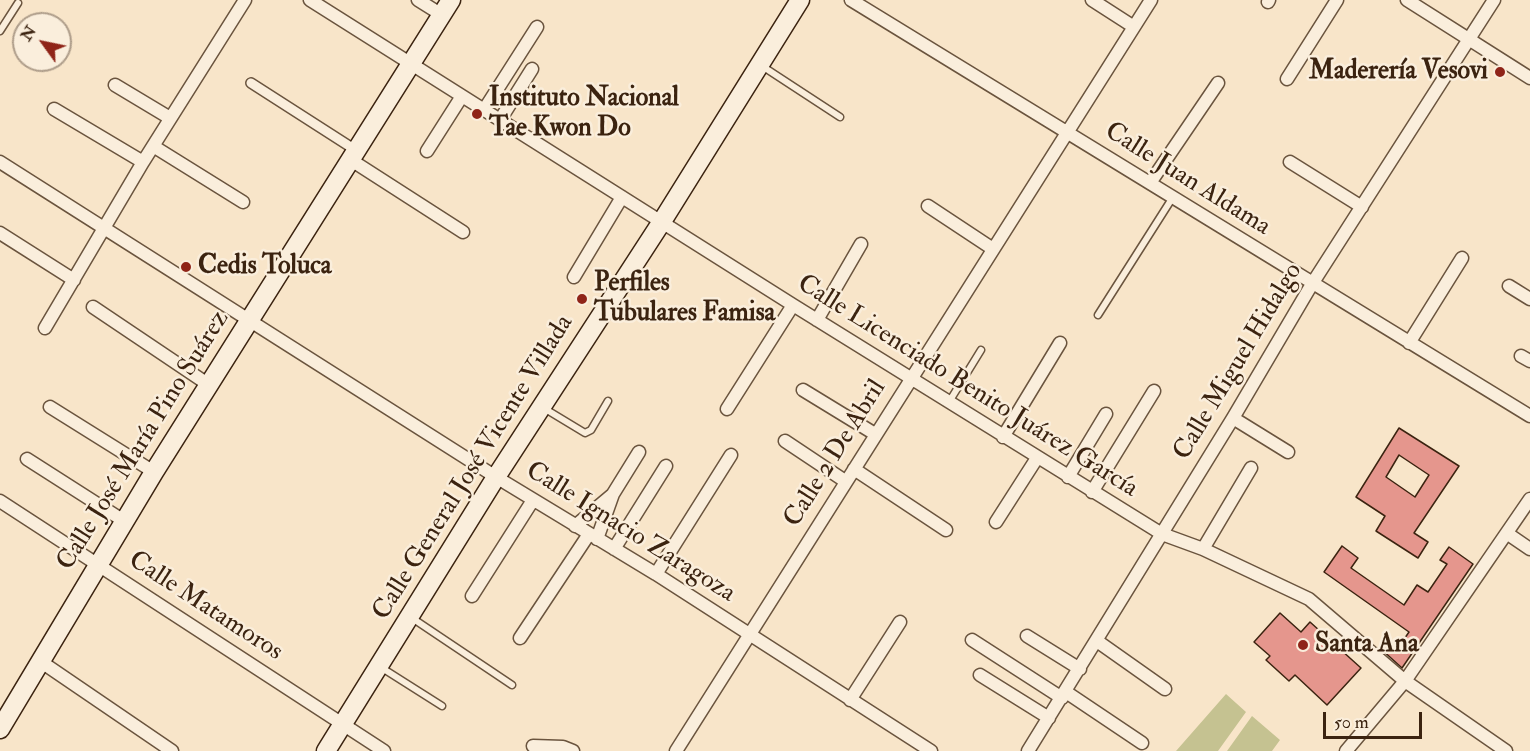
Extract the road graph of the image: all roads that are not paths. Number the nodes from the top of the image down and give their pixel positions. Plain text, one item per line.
1 (244, 0) edge
2 (310, 0) edge
3 (418, 0) edge
4 (800, 0) edge
5 (850, 0) edge
6 (1092, 0) edge
7 (1151, 0) edge
8 (1337, 0) edge
9 (1407, 0) edge
10 (1494, 0) edge
11 (18, 3) dead end
12 (446, 8) edge
13 (537, 27) dead end
14 (1134, 27) junction
15 (0, 31) edge
16 (1469, 39) junction
17 (760, 64) junction
18 (410, 65) junction
19 (532, 69) dead end
20 (1530, 78) edge
21 (1287, 79) dead end
22 (251, 83) dead end
23 (1218, 83) dead end
24 (115, 85) dead end
25 (462, 96) junction
26 (54, 109) dead end
27 (484, 110) junction
28 (840, 117) dead end
29 (170, 118) junction
30 (500, 120) junction
31 (1068, 132) junction
32 (153, 146) junction
33 (427, 151) dead end
34 (354, 156) junction
35 (0, 162) edge
36 (143, 162) junction
37 (1290, 162) dead end
38 (1150, 183) junction
39 (622, 197) junction
40 (1173, 198) junction
41 (243, 202) dead end
42 (928, 207) dead end
43 (1362, 207) junction
44 (661, 223) junction
45 (104, 226) junction
46 (462, 232) dead end
47 (0, 233) edge
48 (861, 244) dead end
49 (993, 249) junction
50 (1462, 258) dead end
51 (574, 277) dead end
52 (74, 280) junction
53 (1312, 284) junction
54 (1509, 286) dead end
55 (1530, 299) edge
56 (793, 305) junction
57 (93, 307) dead end
58 (1098, 315) dead end
59 (249, 320) junction
60 (817, 320) junction
61 (45, 328) dead end
62 (1060, 343) dead end
63 (1409, 343) junction
64 (981, 350) dead end
65 (910, 379) junction
66 (209, 385) junction
67 (803, 390) dead end
68 (1154, 392) dead end
69 (608, 401) dead end
70 (949, 403) junction
71 (51, 406) dead end
72 (542, 407) junction
73 (727, 409) dead end
74 (1106, 414) dead end
75 (1530, 416) edge
76 (1233, 418) junction
77 (875, 434) junction
78 (1003, 437) junction
79 (785, 441) dead end
80 (639, 452) dead end
81 (1288, 452) dead end
82 (731, 455) dead end
83 (1037, 458) junction
84 (27, 459) dead end
85 (666, 466) dead end
86 (1251, 468) dead end
87 (854, 469) junction
88 (154, 472) junction
89 (496, 477) junction
90 (1068, 477) junction
91 (846, 481) junction
92 (1092, 492) junction
93 (613, 494) junction
94 (1530, 499) edge
95 (533, 500) junction
96 (0, 501) edge
97 (124, 521) junction
98 (996, 522) dead end
99 (575, 526) junction
100 (946, 530) dead end
101 (1162, 534) junction
102 (1508, 534) junction
103 (593, 536) junction
104 (614, 549) junction
105 (1203, 549) junction
106 (1530, 549) edge
107 (98, 564) junction
108 (656, 574) junction
109 (472, 596) dead end
110 (410, 616) junction
111 (900, 622) dead end
112 (748, 634) junction
113 (1027, 636) dead end
114 (520, 638) dead end
115 (972, 640) dead end
116 (1097, 641) junction
117 (40, 661) junction
118 (379, 666) junction
119 (1080, 669) junction
120 (980, 675) dead end
121 (1405, 681) junction
122 (512, 684) dead end
123 (1165, 689) dead end
124 (1064, 695) junction
125 (850, 700) junction
126 (442, 706) dead end
127 (1049, 718) junction
128 (343, 725) junction
129 (0, 729) edge
130 (1142, 743) dead end
131 (533, 746) dead end
132 (172, 751) edge
133 (326, 751) edge
134 (384, 751) edge
135 (573, 751) edge
136 (676, 751) edge
137 (931, 751) edge
138 (1028, 751) edge
139 (1346, 751) edge
140 (1506, 751) edge

1 - 29 street
2 - 18 street, Calle Licenciado Benito Juárez García
3 - 12 street
4 - 17 main road, Calle General José Vicente Villada
5 - 31 street, Calle Juan Aldama
6 - 14 street
7 - 14 street, Calle 2 De Abril
8 - 21 street
9 - 16 street
10 - 16 street, Calle Miguel Hidalgo
11 - 15 lane
12 - 18 main road, Calle José María Pino Suárez
13 - 27 street
14 - 31 street, Calle 2 De Abril
16 - 20 street
16 - 43 street, Calle Miguel Hidalgo
17 - 28 lane
17 - 44 main road, Calle General José Vicente Villada
18 - 25 street, Calle Licenciado Benito Juárez García
18 - 34 main road, Calle José María Pino Suárez
19 - 30 street
22 - 34 street
23 - 38 street
24 - 29 street
25 - 27 street, Calle Licenciado Benito Juárez García
25 - 33 street
26 - 36 street
27 - 30 street, Calle Licenciado Benito Juárez García
29 - 32 street
30 - 39 street, Calle Licenciado Benito Juárez García
31 - 38 street, Calle Juan Aldama
31 - 49 street, Calle 2 De Abril
32 - 36 street
32 - 41 street
34 - 46 street
34 - 59 main road, Calle José María Pino Suárez
35 - 45 street, Calle Ignacio Zaragoza
36 - 45 street
37 - 43 street
38 - 40 street, Calle Juan Aldama
39 - 44 street, Calle Licenciado Benito Juárez García
39 - 51 street
40 - 53 street, Calle Juan Aldama
40 - 58 lane
42 - 49 street
43 - 53 street, Calle Miguel Hidalgo
44 - 56 street, Calle Licenciado Benito Juárez García
44 - 72 main road, Calle General José Vicente Villada
45 - 52 street
45 - 59 street, Calle Ignacio Zaragoza
47 - 52 street
48 - 60 street
49 - 65 street, Calle 2 De Abril
50 - 63 street
52 - 61 street
53 - 63 street, Calle Juan Aldama
53 - 76 street, Calle Miguel Hidalgo
54 - 55 street
56 - 60 street, Calle Licenciado Benito Juárez García
56 - 73 street
57 - 66 street
59 - 66 main road, Calle José María Pino Suárez
59 - 89 street, Calle Ignacio Zaragoza
60 - 65 street, Calle Licenciado Benito Juárez García
62 - 78 street
63 - 75 street, Calle Juan Aldama
64 - 70 lane
65 - 70 street, Calle Licenciado Benito Juárez García
65 - 77 street, Calle 2 De Abril
66 - 88 main road, Calle José María Pino Suárez
67 - 77 street
68 - 92 street
69 - 72 lane
70 - 78 street, Calle Licenciado Benito Juárez García
71 - 88 street
72 - 89 main road, Calle General José Vicente Villada
74 - 90 street
76 - 81 street
76 - 101 street, Calle Miguel Hidalgo
77 - 87 street, Calle 2 De Abril
78 - 83 street, Calle Licenciado Benito Juárez García
79 - 91 street
80 - 93 street
82 - 108 street
83 - 90 street, Calle Licenciado Benito Juárez García
83 - 98 street
84 - 97 street
85 - 104 street
86 - 105 street
87 - 91 street, Calle 2 De Abril
87 - 100 street
88 - 97 main road, Calle José María Pino Suárez
89 - 95 street, Calle Ignacio Zaragoza
89 - 110 main road, Calle General José Vicente Villada
90 - 92 street, Calle Licenciado Benito Juárez García
91 - 112 street, Calle 2 De Abril
92 - 101 street, Calle Licenciado Benito Juárez García
93 - 99 street
93 - 103 street
94 - 102 street
95 - 99 street, Calle Ignacio Zaragoza
95 - 109 street
96 - 107 street, Calle Matamoros
97 - 107 main road, Calle José María Pino Suárez
99 - 103 street, Calle Ignacio Zaragoza
101 - 105 street, Calle Licenciado Benito Juárez García
101 - 116 street, Calle Miguel Hidalgo
102 - 106 street
102 - 121 street
103 - 104 street, Calle Ignacio Zaragoza
103 - 114 street
104 - 108 street, Calle Ignacio Zaragoza
105 - 121 street, Calle Licenciado Benito Juárez García
107 - 117 main road, Calle José María Pino Suárez
107 - 128 street, Calle Matamoros
108 - 112 street, Calle Ignacio Zaragoza
110 - 118 main road, Calle General José Vicente Villada
110 - 122 lane
111 - 125 street
112 - 125 street, Calle Ignacio Zaragoza
112 - 136 street, Calle 2 De Abril
113 - 119 street
115 - 124 street
116 - 119 street, Calle Miguel Hidalgo
116 - 123 street
117 - 129 main road, Calle José María Pino Suárez
117 - 132 street
118 - 126 lane
118 - 128 main road, Calle General José Vicente Villada
119 - 124 street, Calle Miguel Hidalgo
120 - 127 street
121 - 139 street
121 - 140 street, Calle Licenciado Benito Juárez García
124 - 127 street, Calle Miguel Hidalgo
124 - 130 street
125 - 137 street, Calle Ignacio Zaragoza
127 - 138 street, Calle Miguel Hidalgo
128 - 133 main road, Calle General José Vicente Villada
128 - 134 street, Calle Matamoros
131 - 135 street

